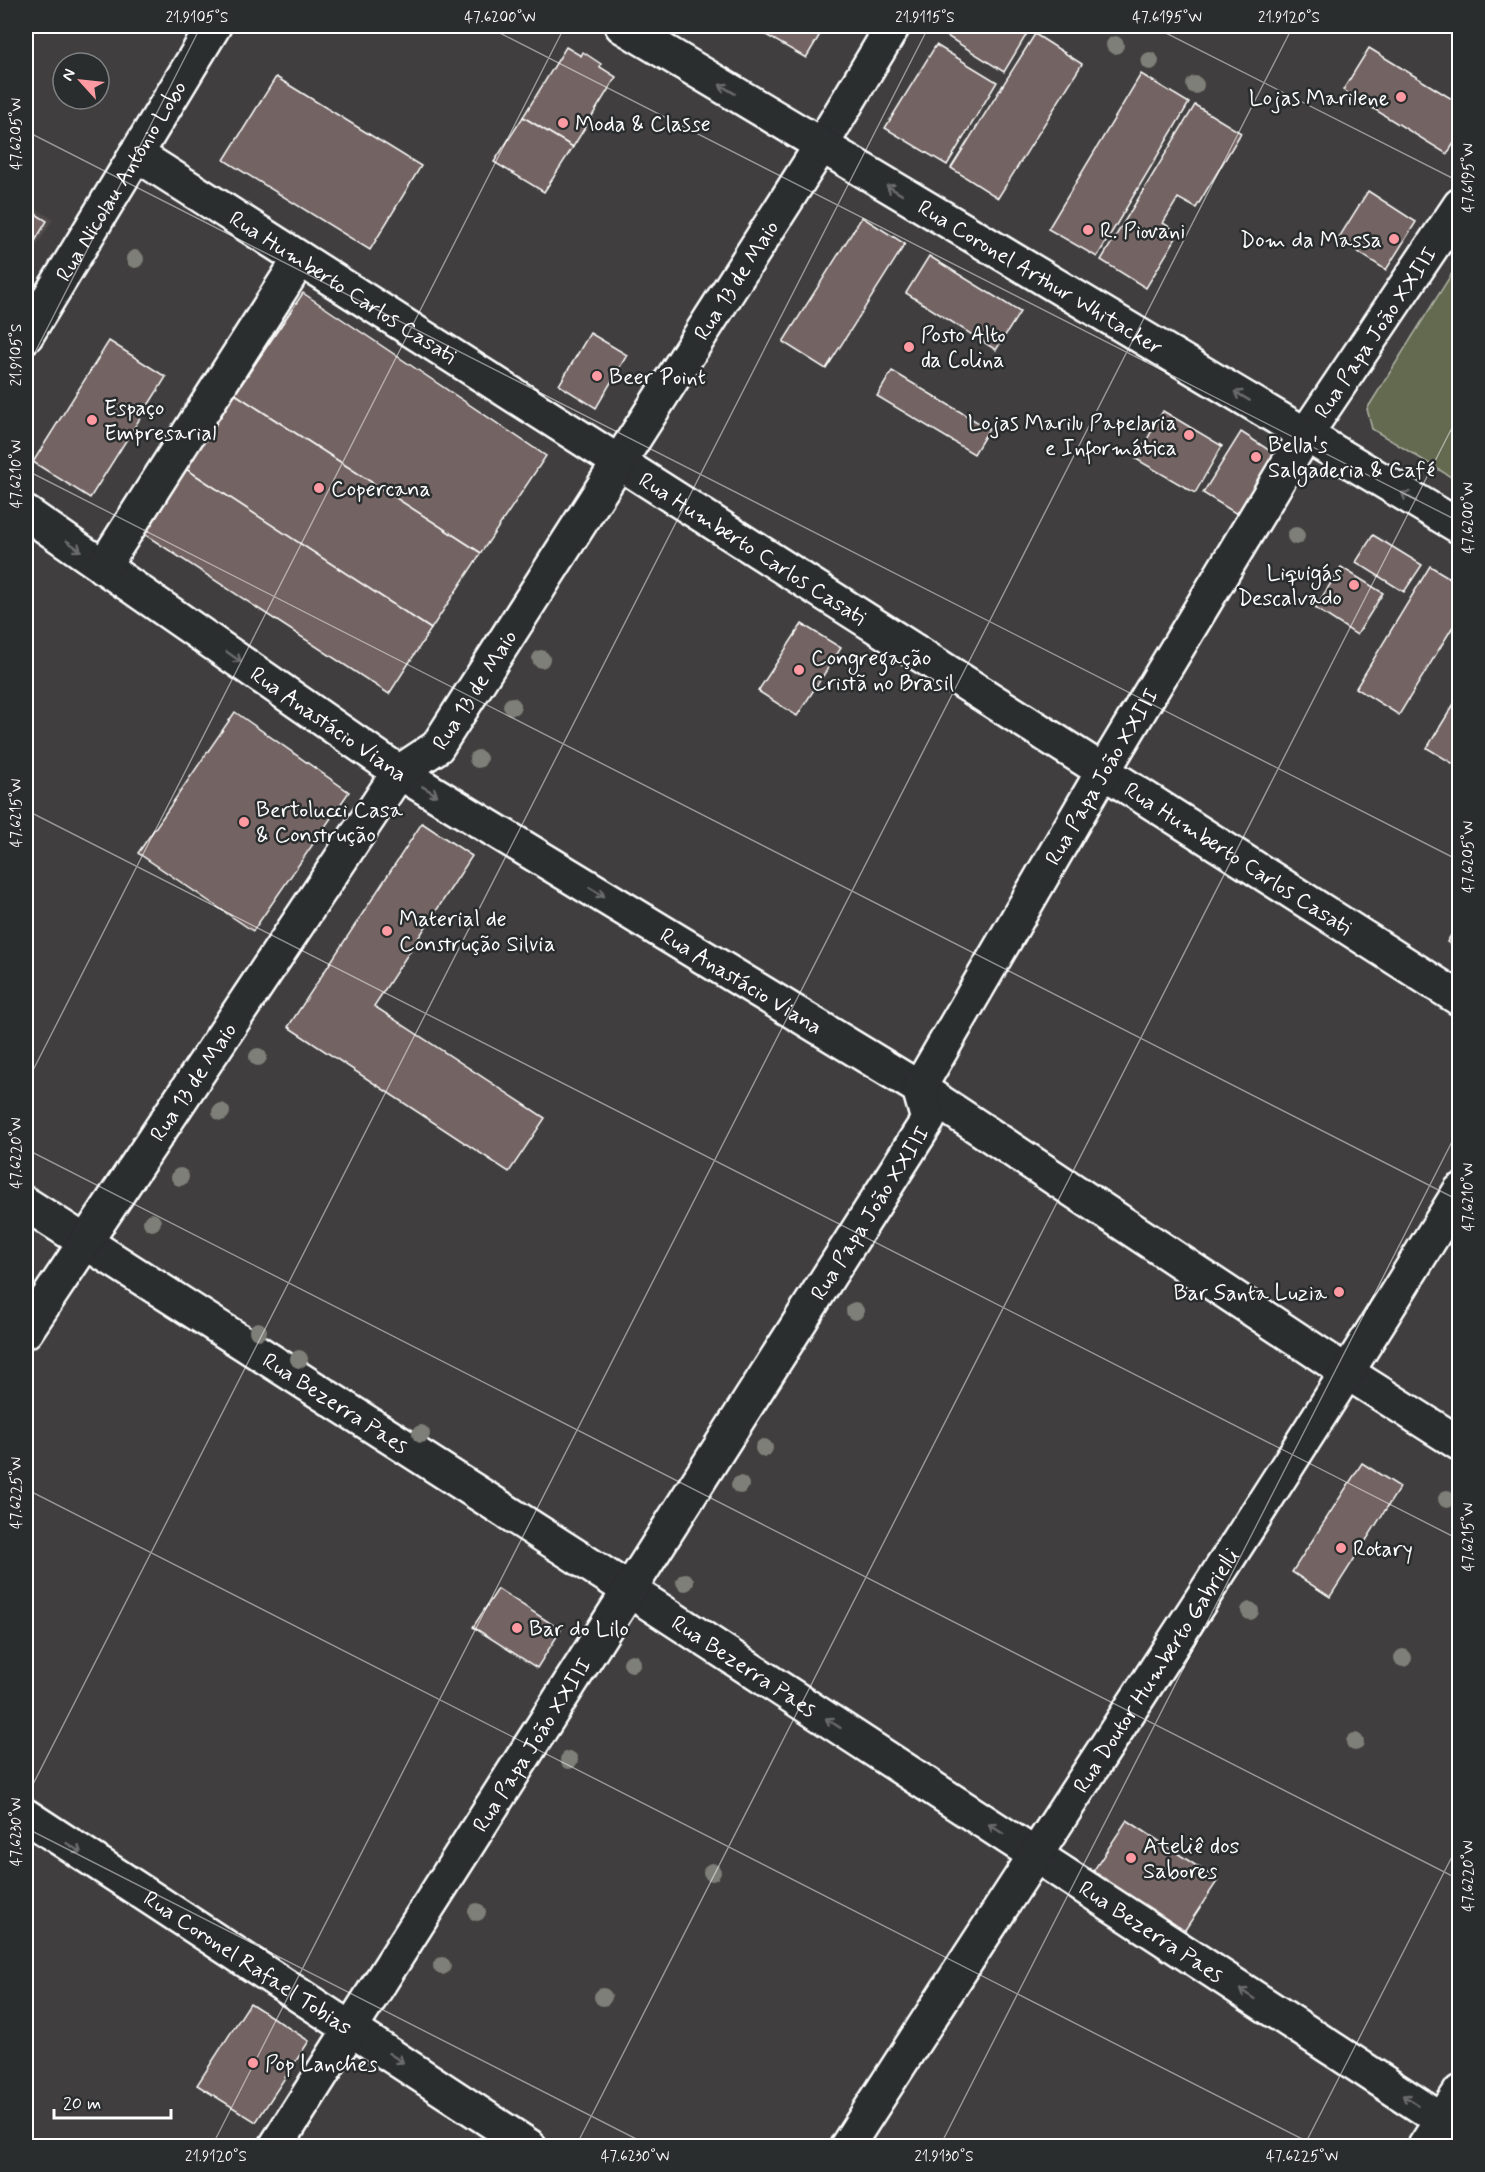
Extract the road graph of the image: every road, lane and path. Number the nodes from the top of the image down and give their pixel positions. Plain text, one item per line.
1 (214, 26) edge
2 (622, 26) edge
3 (892, 26) edge
4 (821, 146) junction
5 (136, 154) junction
6 (1460, 205) edge
7 (300, 259) junction
8 (26, 336) edge
9 (1306, 434) junction
10 (618, 464) junction
11 (26, 513) edge
12 (1460, 527) edge
13 (104, 567) junction
14 (399, 772) junction
15 (1102, 773) junction
16 (1460, 999) edge
17 (919, 1088) junction
18 (1460, 1191) edge
19 (26, 1204) edge
20 (86, 1242) junction
21 (26, 1330) edge
22 (1348, 1373) junction
23 (1460, 1444) edge
24 (629, 1590) junction
25 (26, 1816) edge
26 (1034, 1854) junction
27 (351, 2029) junction
28 (1460, 2092) edge
29 (1442, 2133) edge
30 (276, 2146) edge
31 (530, 2146) edge
32 (847, 2146) edge

1 - 5 street, Rua Nicolau Antônio Lobo
4 -> 2 street, Rua Coronel Arthur Whitacker
3 - 4 street, Rua 13 de Maio
9 -> 4 street, Rua Coronel Arthur Whitacker
4 - 10 street, Rua 13 de Maio
5 - 7 street, Rua Humberto Carlos Casati
5 - 8 street, Rua Nicolau Antônio Lobo
6 - 9 street, Rua Papa João XXIII
7 - 10 street, Rua Humberto Carlos Casati
7 - 13 street
12 -> 9 street, Rua Coronel Arthur Whitacker
9 - 15 street, Rua Papa João XXIII
10 - 14 street, Rua 13 de Maio
10 - 15 street, Rua Humberto Carlos Casati
11 -> 13 street, Rua Anastácio Viana
13 -> 14 street, Rua Anastácio Viana
14 -> 17 street, Rua Anastácio Viana
14 - 20 street, Rua 13 de Maio
15 - 16 street, Rua Humberto Carlos Casati
15 - 17 street, Rua Papa João XXIII
17 - 22 street, Rua Anastácio Viana
17 - 24 street, Rua Papa João XXIII
18 - 22 street, Rua Doutor Humberto Gabrielli
19 - 20 street, Rua Bezerra Paes
20 - 21 street, Rua 13 de Maio
20 - 24 street, Rua Bezerra Paes
22 - 23 street, Rua Anastácio Viana
22 - 26 street, Rua Doutor Humberto Gabrielli
26 -> 24 street, Rua Bezerra Paes
24 - 27 street, Rua Papa João XXIII
25 -> 27 street, Rua Coronel Rafael Tobias
29 -> 26 street, Rua Bezerra Paes
26 - 32 street, Rua Doutor Humberto Gabrielli
27 - 30 street, Rua Papa João XXIII
27 -> 31 street, Rua Coronel Rafael Tobias
28 - 29 street

